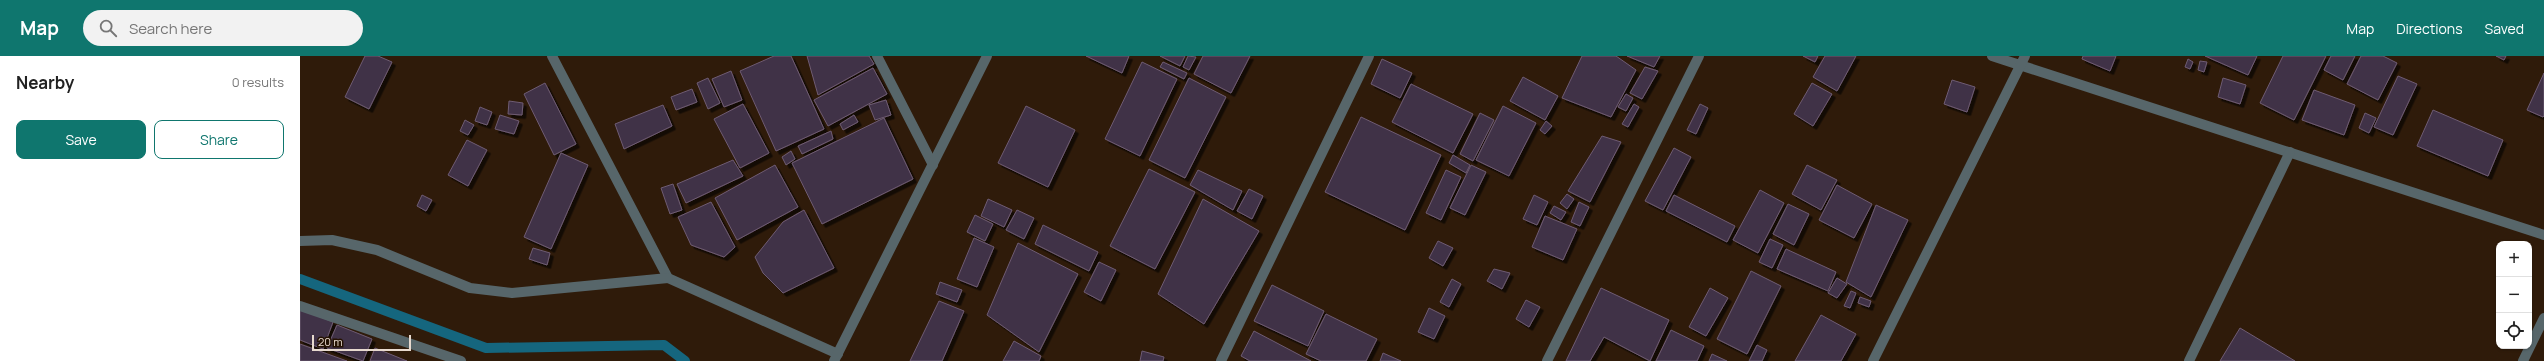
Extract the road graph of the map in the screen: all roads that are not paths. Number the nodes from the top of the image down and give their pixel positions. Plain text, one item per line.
1 (552, 56) edge
2 (876, 56) edge
3 (987, 56) edge
4 (1369, 56) edge
5 (1699, 56) edge
6 (1992, 56) edge
7 (2022, 61) edge
8 (2290, 152) junction
9 (933, 165) junction
10 (2544, 235) edge
11 (300, 241) edge
12 (668, 278) junction
13 (300, 306) edge
14 (2544, 318) edge
15 (836, 358) edge
16 (460, 361) edge
17 (1221, 361) edge
18 (1548, 361) edge
19 (1873, 361) edge
20 (2189, 361) edge
21 (2523, 361) edge

1 - 12 street
2 - 9 street
3 - 9 street
4 - 17 street
5 - 18 street
6 - 7 street
7 - 8 street
7 - 19 street
8 - 10 street
8 - 20 street
9 - 15 street
11 - 12 street
12 - 15 street
13 - 16 street
14 - 21 street

